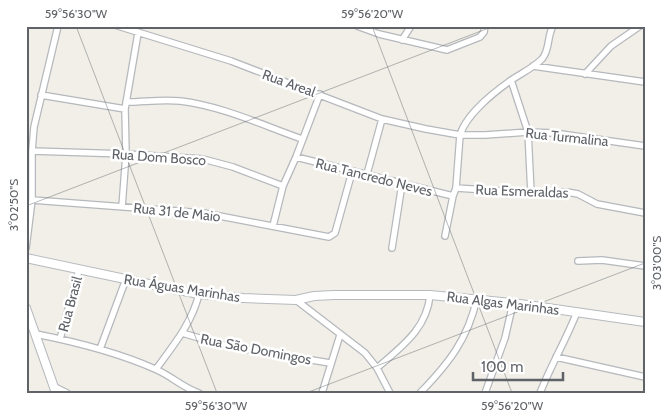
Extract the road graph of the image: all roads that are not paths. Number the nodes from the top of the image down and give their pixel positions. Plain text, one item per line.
1 (58, 26) edge
2 (118, 26) edge
3 (356, 26) edge
4 (411, 26) edge
5 (485, 26) edge
6 (553, 26) edge
7 (640, 26) edge
8 (138, 33) junction
9 (402, 40) junction
10 (533, 66) junction
11 (585, 74) junction
12 (511, 80) junction
13 (645, 82) edge
14 (320, 94) junction
15 (41, 95) junction
16 (126, 102) junction
17 (125, 109) junction
18 (382, 119) junction
19 (528, 132) junction
20 (460, 135) junction
21 (302, 139) junction
22 (645, 146) edge
23 (32, 151) junction
24 (126, 154) junction
25 (296, 158) junction
26 (352, 172) junction
27 (367, 174) junction
28 (402, 184) junction
29 (282, 186) junction
30 (456, 188) junction
31 (531, 193) junction
32 (453, 196) junction
33 (32, 200) junction
34 (122, 207) junction
35 (645, 213) edge
36 (273, 226) junction
37 (445, 236) dead end
38 (26, 248) edge
39 (392, 248) dead end
40 (26, 258) edge
41 (578, 261) dead end
42 (645, 266) edge
43 (79, 270) junction
44 (126, 279) junction
45 (199, 294) junction
46 (430, 295) junction
47 (477, 298) junction
48 (296, 300) junction
49 (513, 303) junction
50 (26, 308) edge
51 (577, 312) junction
52 (645, 322) edge
53 (182, 333) junction
54 (36, 334) junction
55 (340, 335) junction
56 (60, 339) junction
57 (100, 349) junction
58 (556, 357) junction
59 (330, 363) junction
60 (377, 368) junction
61 (156, 369) junction
62 (645, 376) edge
63 (55, 390) edge
64 (196, 392) edge
65 (67, 393) edge
66 (322, 393) edge
67 (390, 393) edge
68 (420, 393) edge
69 (485, 393) edge
70 (540, 393) edge

1 - 15 street
2 - 8 street, Rua Areal
3 - 9 street
4 - 9 street
5 - 9 street
6 - 10 street
7 - 11 street
8 - 14 street, Rua Areal
8 - 16 street
10 - 11 street
10 - 12 street
11 - 13 street
12 - 19 street
12 - 20 street
14 - 18 street, Rua Areal
14 - 21 street
15 - 17 street
15 - 23 street
16 - 17 street
16 - 21 street
17 - 24 street
18 - 20 street, Rua Areal
18 - 27 street
19 - 20 street, Rua Turmalina
19 - 22 street, Rua Turmalina
19 - 31 street
20 - 30 street
21 - 25 street
23 - 24 street, Rua Dom Bosco
23 - 33 street
24 - 29 street, Rua Dom Bosco
24 - 34 street
25 - 26 street, Rua Tancredo Neves
25 - 29 street
26 - 27 street, Rua Tancredo Neves
26 - 36 street, Rua 31 de Maio
27 - 28 street, Rua Tancredo Neves
28 - 32 street, Rua Tancredo Neves
28 - 39 street
29 - 36 street
30 - 31 street, Rua Esmeraldas
30 - 32 street
31 - 35 street, Rua Esmeraldas
32 - 37 street
33 - 34 street, Rua 31 de Maio
33 - 38 street
34 - 36 street, Rua 31 de Maio
40 - 43 street, Rua Águas Marinhas
41 - 42 street
43 - 44 street, Rua Águas Marinhas
43 - 56 street, Rua Brasil
44 - 45 street, Rua Águas Marinhas
44 - 57 street
45 - 48 street, Rua Águas Marinhas
45 - 53 street
46 - 47 street, Rua Algas Marinhas
46 - 48 street, Rua Águas Marinhas
46 - 60 street
47 - 49 street, Rua Algas Marinhas
47 - 68 street
48 - 55 street
49 - 51 street, Rua Algas Marinhas
49 - 69 street
50 - 54 street
51 - 52 street
51 - 58 street
53 - 59 street, Rua São Domingos
53 - 61 street
54 - 56 street
54 - 63 street
55 - 59 street
55 - 60 street
56 - 57 street
57 - 61 street
58 - 62 street
58 - 70 street
59 - 66 street
60 - 67 street
61 - 64 street
63 - 65 street

